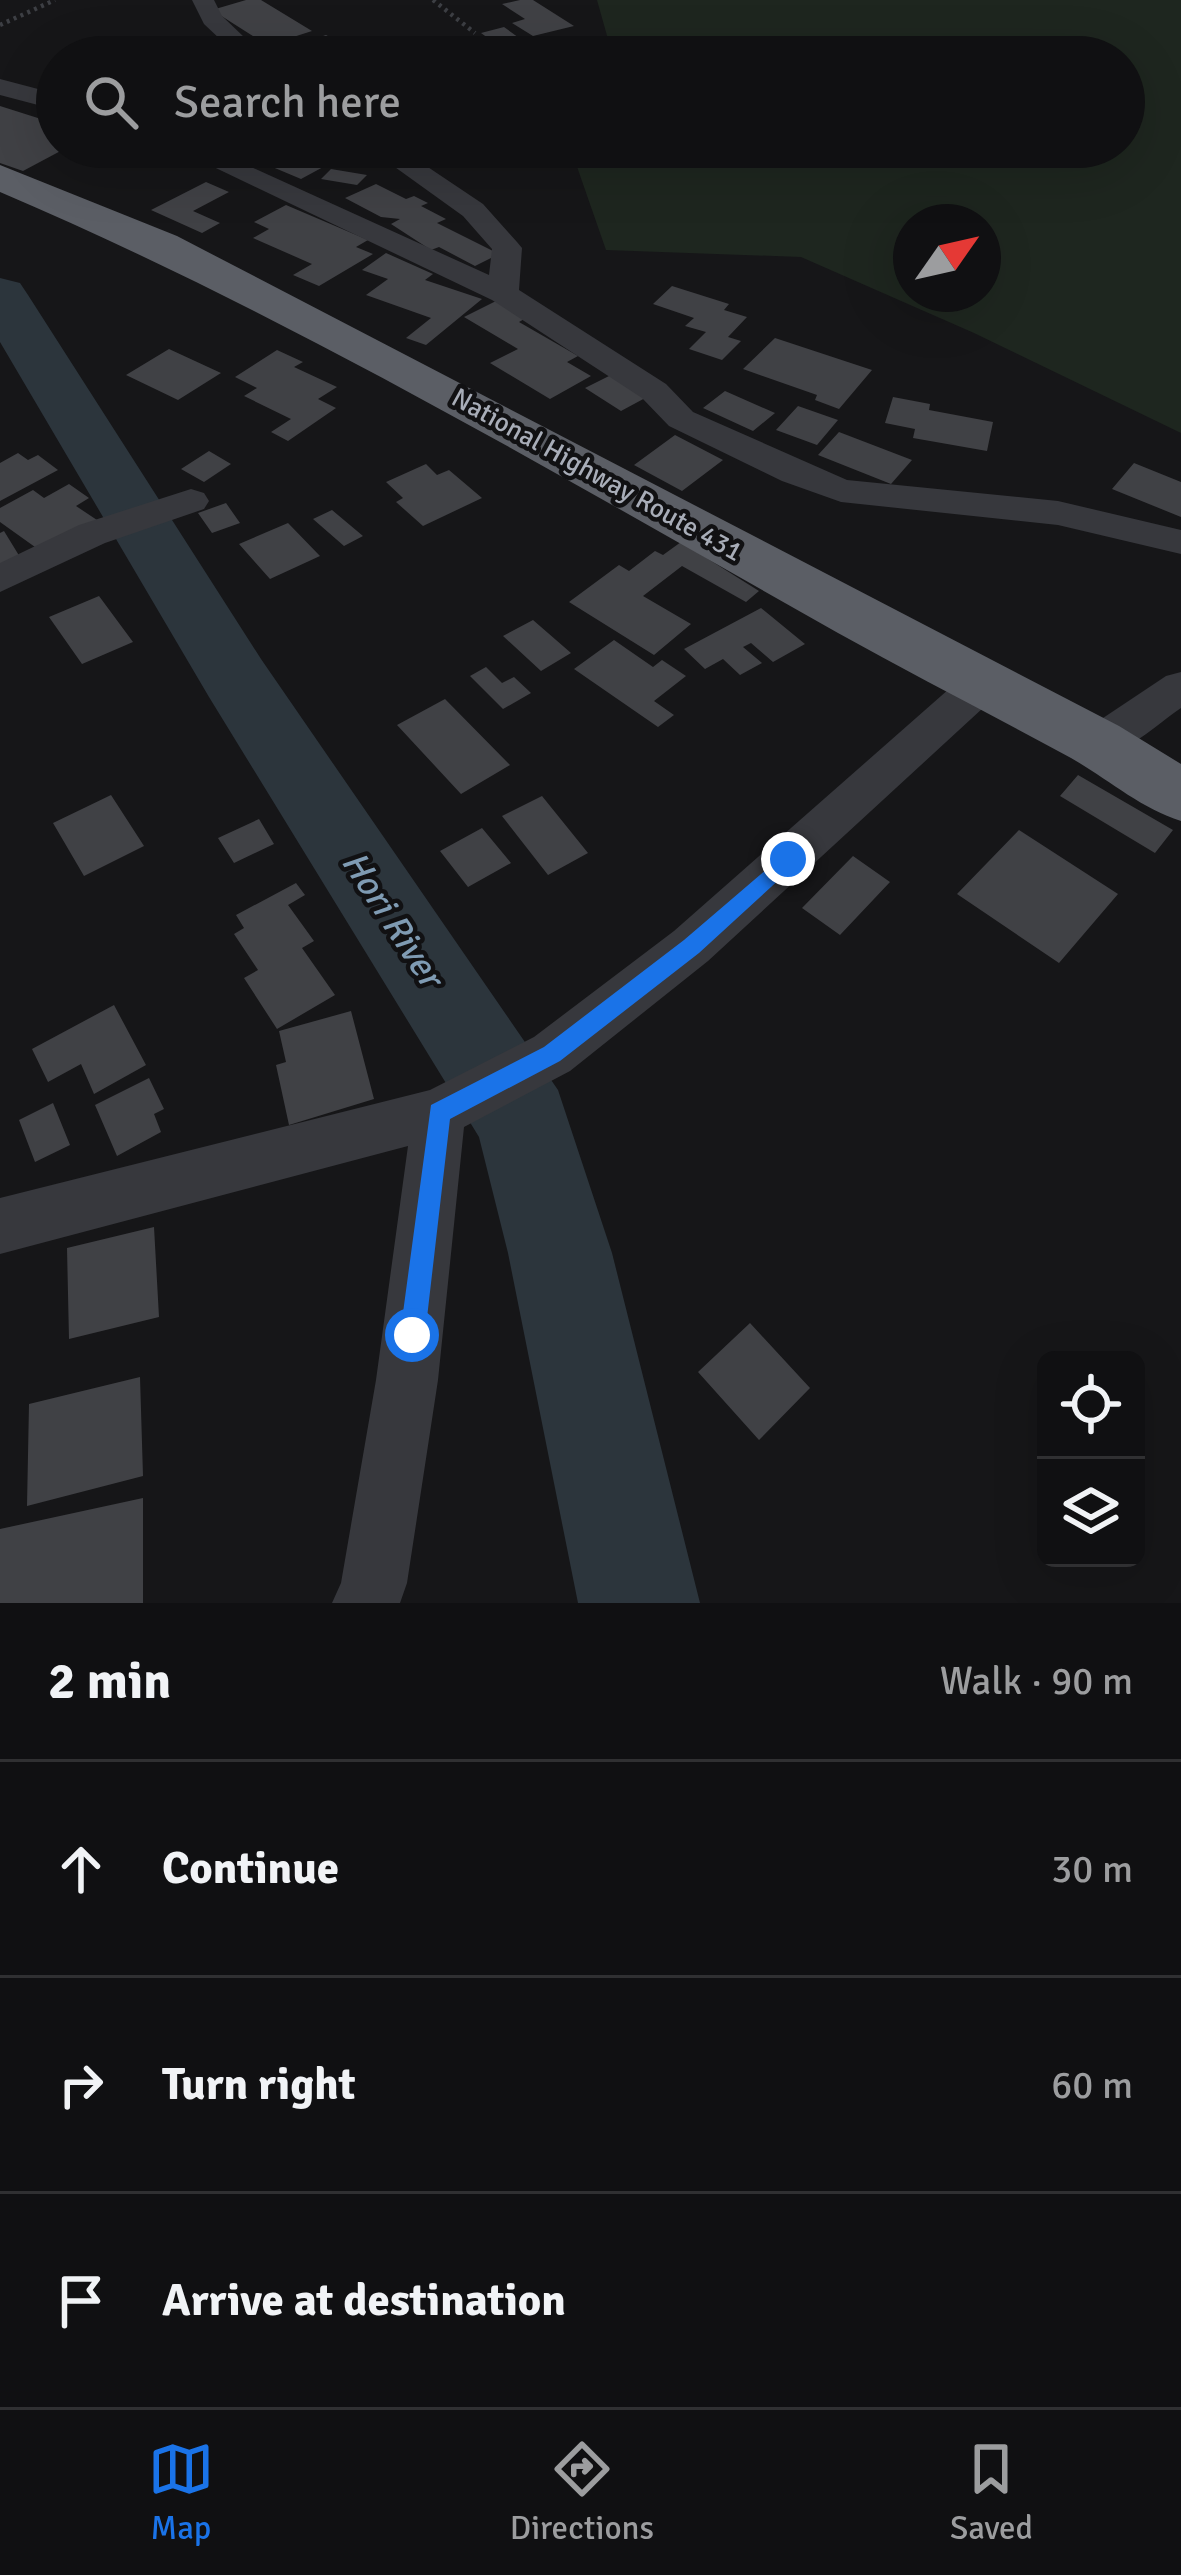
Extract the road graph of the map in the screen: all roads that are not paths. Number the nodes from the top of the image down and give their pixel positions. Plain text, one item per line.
1 (203, 0) edge
2 (230, 36) edge
3 (0, 87) edge
4 (36, 96) edge
5 (231, 168) edge
6 (411, 168) edge
7 (0, 177) edge
8 (503, 293) junction
9 (191, 501) dead end
10 (1181, 542) edge
11 (0, 579) edge
12 (981, 685) junction
13 (1181, 687) edge
14 (1096, 743) junction
15 (1181, 796) edge
16 (445, 1110) junction
17 (0, 1226) edge
18 (365, 1603) edge

1 - 2 street
3 - 4 street
5 - 8 street
6 - 8 street
7 - 12 highway, National Highway Route 431
8 - 10 street
9 - 11 street
12 - 14 highway, National Highway Route 431
12 - 16 street
13 - 14 street
14 - 15 highway, National Highway Route 431
16 - 17 street
16 - 18 street

